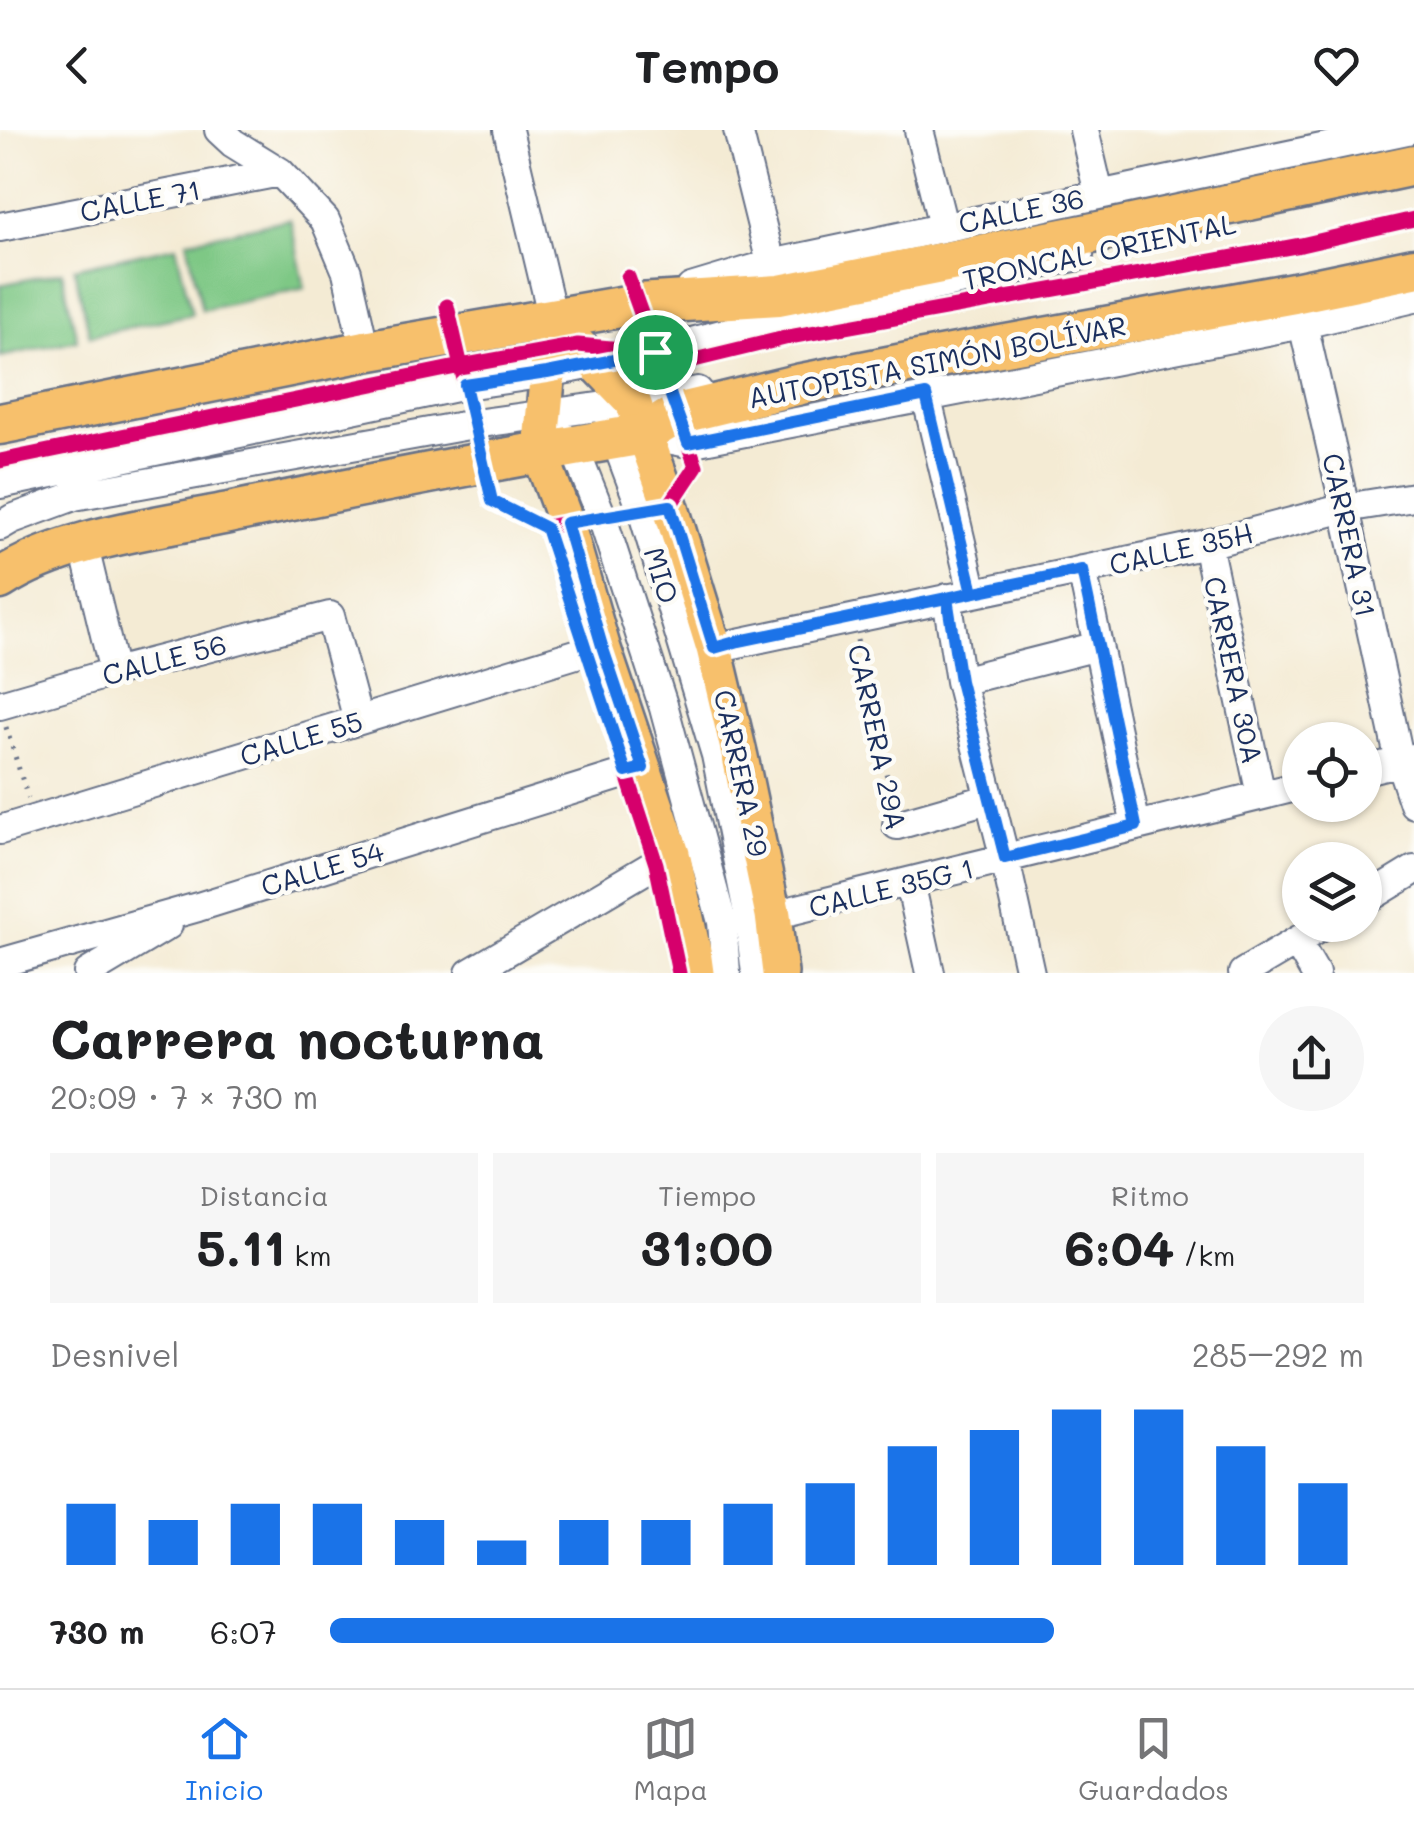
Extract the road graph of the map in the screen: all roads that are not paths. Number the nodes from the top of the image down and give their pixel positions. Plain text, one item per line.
1 (508, 130) edge
2 (738, 130) edge
3 (919, 130) edge
4 (1084, 130) edge
5 (1407, 130) edge
6 (221, 134) edge
7 (1282, 160) edge
8 (1414, 165) edge
9 (280, 172) junction
10 (1414, 184) edge
11 (1098, 194) junction
12 (943, 226) junction
13 (0, 228) edge
14 (1414, 251) edge
15 (1414, 268) edge
16 (778, 292) junction
17 (1414, 298) edge
18 (552, 318) junction
19 (1302, 324) junction
20 (365, 351) junction
21 (596, 364) junction
22 (547, 373) junction
23 (926, 395) junction
24 (624, 421) junction
25 (0, 424) edge
26 (552, 438) junction
27 (0, 484) edge
28 (1414, 497) edge
29 (1345, 508) junction
30 (0, 526) edge
31 (83, 543) junction
32 (1206, 544) junction
33 (1082, 570) junction
34 (0, 578) edge
35 (960, 595) junction
36 (602, 646) junction
37 (1098, 646) junction
38 (714, 648) junction
39 (114, 672) junction
40 (960, 681) junction
41 (3, 716) edge
42 (358, 720) junction
43 (1407, 760) edge
44 (1382, 766) edge
45 (643, 768) junction
46 (1282, 791) edge
47 (1262, 796) junction
48 (988, 800) junction
49 (1414, 804) edge
50 (897, 825) road end
51 (1136, 826) junction
52 (0, 830) edge
53 (672, 854) junction
54 (1005, 858) junction
55 (1414, 870) edge
56 (910, 882) junction
57 (1382, 890) edge
58 (198, 906) junction
59 (773, 915) junction
60 (1296, 942) joint
61 (0, 963) edge
62 (88, 973) edge
63 (470, 973) edge
64 (696, 973) edge
65 (726, 973) edge
66 (756, 973) edge
67 (780, 973) edge
68 (930, 973) edge
69 (1030, 973) edge
70 (1243, 973) edge
71 (1315, 973) edge

1 - 18 street
2 - 16 street
3 - 12 street
4 - 11 street
5 - 7 street, CALLE 36
6 - 9 street
7 - 8 highway
7 - 11 street, CALLE 36
7 - 16 highway
9 - 13 street, CALLE 71
9 - 20 street
10 - 16 street, TRONCAL ORIENTAL
11 - 12 street, CALLE 36
12 - 16 street, CALLE 36
14 - 24 street, TRONCAL ORIENTAL
15 - 24 highway, AUTOPISTA SIMÓN BOLÍVAR
16 - 18 highway
16 - 21 street
17 - 19 street
18 - 20 highway
18 - 21 main road, CARRERA 29
18 - 22 main road
19 - 23 street
19 - 29 street, CARRERA 31
20 - 25 highway
21 - 22 street
21 - 24 main road, CARRERA 29
22 - 26 main road
22 - 27 street
23 - 24 street
23 - 35 street
24 - 26 highway, AUTOPISTA SIMÓN BOLÍVAR
24 - 38 main road, CARRERA 29
24 - 66 street, MIO
26 - 30 street
26 - 31 highway, AUTOPISTA SIMÓN BOLÍVAR
26 - 36 main road
26 - 65 street, MIO
28 - 29 street, CALLE 35H
29 - 32 street, CALLE 35H
29 - 43 street, CARRERA 31
31 - 34 highway, AUTOPISTA SIMÓN BOLÍVAR
31 - 39 street
32 - 33 street, CALLE 35H
32 - 47 street, CARRERA 30A
33 - 35 street, CALLE 35H
33 - 37 street
35 - 38 street, CALLE 35H
35 - 40 street
36 - 42 street, CALLE 55
36 - 45 main road
37 - 40 street
37 - 51 street
38 - 59 main road, CARRERA 29
39 - 41 street, CALLE 56
39 - 42 street, CALLE 56
40 - 48 street
42 - 52 street, CALLE 55
43 - 44 street
43 - 49 street, CARRERA 31
45 - 53 main road
45 - 58 street, CALLE 54
46 - 47 street, CALLE 35G 1
47 - 51 street, CALLE 35G 1
48 - 50 street
48 - 54 street
51 - 54 street, CALLE 35G 1
53 - 63 street
53 - 64 main road
54 - 56 street, CALLE 35G 1
54 - 69 street
55 - 57 street
56 - 59 street, CALLE 35G 1
56 - 68 street
58 - 61 street, CALLE 54
58 - 62 street
59 - 67 main road, CARRERA 29
60 - 70 street
60 - 71 street

